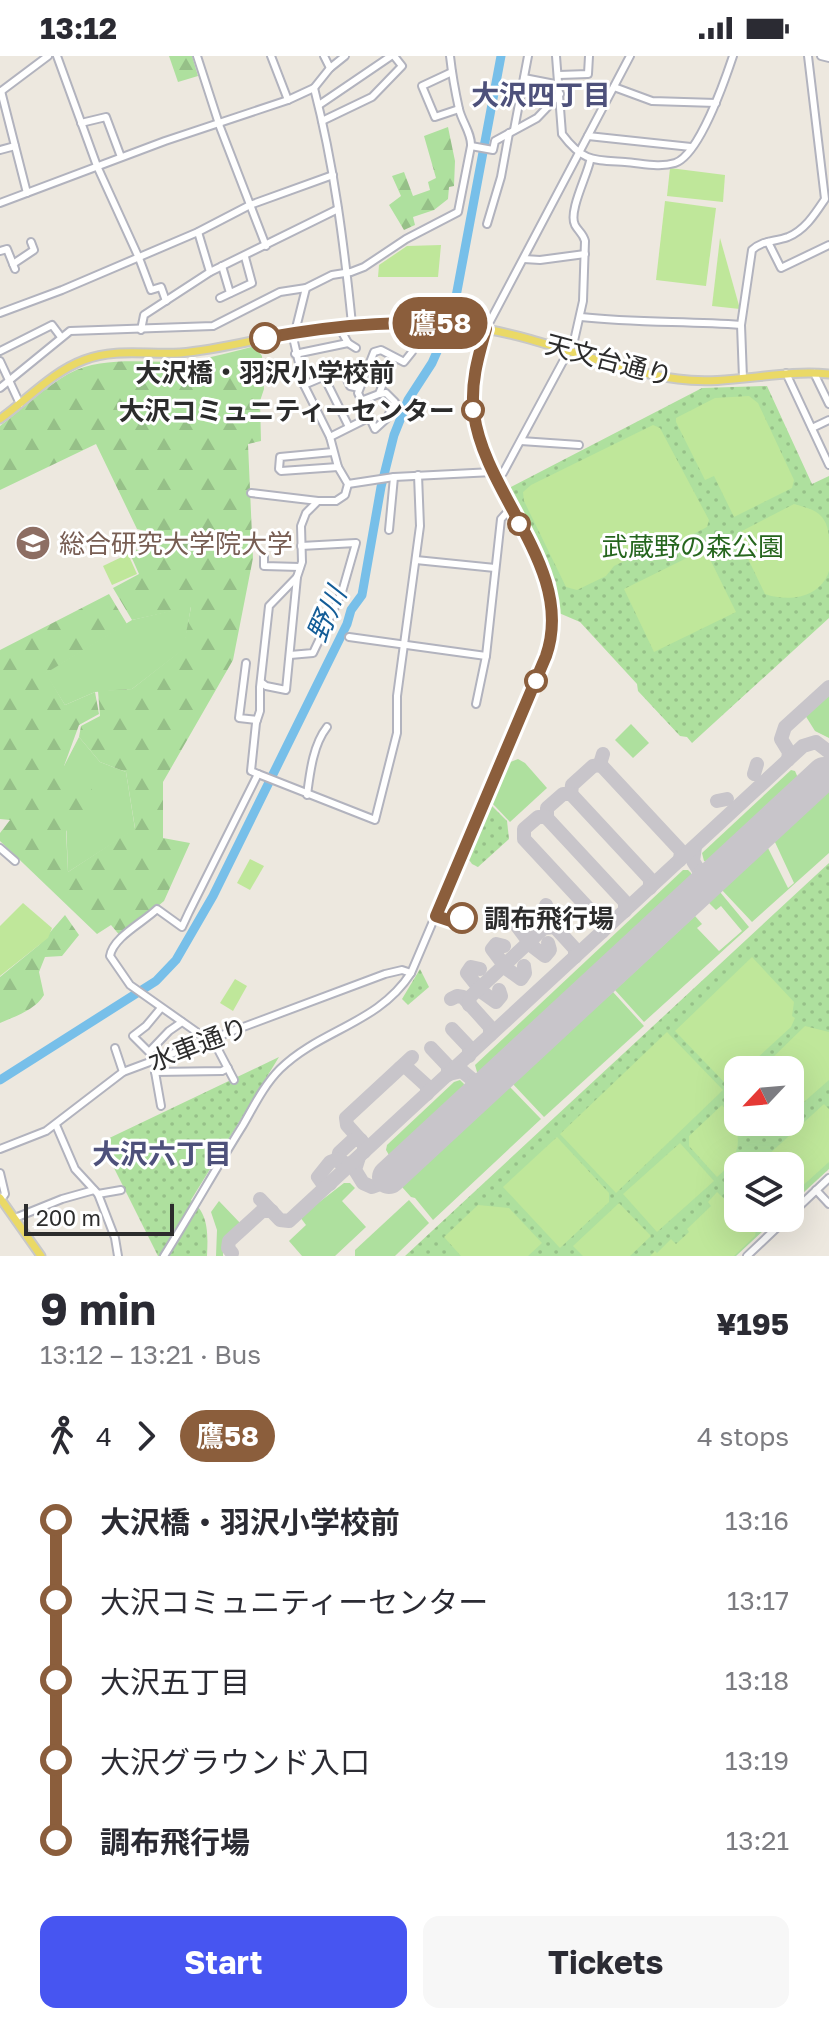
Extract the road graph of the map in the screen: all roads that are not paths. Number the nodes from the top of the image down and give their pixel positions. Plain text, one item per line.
1 (48, 56) edge
2 (57, 56) edge
3 (197, 56) edge
4 (271, 56) edge
5 (324, 56) edge
6 (345, 56) edge
7 (393, 56) edge
8 (451, 56) edge
9 (528, 56) edge
10 (556, 56) edge
11 (589, 56) edge
12 (630, 56) edge
13 (733, 56) edge
14 (808, 56) edge
15 (821, 56) edge
16 (829, 58) edge
17 (330, 68) junction
18 (452, 72) junction
19 (559, 75) junction
20 (524, 78) junction
21 (560, 85) junction
22 (614, 87) junction
23 (314, 88) junction
24 (1, 92) edge
25 (560, 94) junction
26 (288, 100) junction
27 (716, 103) junction
28 (319, 105) junction
29 (459, 109) junction
30 (322, 121) junction
31 (81, 123) junction
32 (220, 124) junction
33 (511, 131) junction
34 (588, 136) junction
35 (15, 146) junction
36 (471, 146) junction
37 (691, 147) junction
38 (0, 150) edge
39 (580, 152) junction
40 (121, 157) junction
41 (590, 161) junction
42 (97, 166) junction
43 (333, 175) junction
44 (27, 193) junction
45 (826, 196) edge
46 (0, 202) edge
47 (250, 205) junction
48 (829, 208) edge
49 (338, 209) junction
50 (487, 224) dead end
51 (198, 232) junction
52 (31, 242) dead end
53 (768, 242) junction
54 (829, 245) edge
55 (266, 246) junction
56 (0, 251) edge
57 (585, 254) junction
58 (245, 257) junction
59 (139, 258) junction
60 (524, 259) junction
61 (222, 266) junction
62 (210, 272) junction
63 (347, 273) junction
64 (306, 288) junction
65 (230, 293) junction
66 (220, 298) dead end
67 (166, 301) junction
68 (0, 313) edge
69 (581, 317) junction
70 (352, 324) junction
71 (338, 325) junction
72 (741, 325) junction
73 (486, 329) junction
74 (141, 330) junction
75 (294, 332) junction
76 (61, 337) junction
77 (348, 343) junction
78 (356, 348) dead end
79 (569, 350) junction
80 (0, 351) edge
81 (412, 352) dead end
82 (295, 354) junction
83 (393, 357) junction
84 (0, 361) edge
85 (786, 373) junction
86 (814, 373) junction
87 (829, 374) edge
88 (324, 377) junction
89 (743, 378) junction
90 (8, 379) junction
91 (304, 385) junction
92 (0, 388) edge
93 (359, 388) junction
94 (379, 394) junction
95 (361, 401) junction
96 (20, 404) junction
97 (829, 404) edge
98 (368, 418) junction
99 (0, 419) edge
100 (829, 420) edge
101 (349, 427) junction
102 (812, 428) junction
103 (330, 437) junction
104 (521, 441) junction
105 (579, 445) dead end
106 (333, 452) junction
107 (829, 465) edge
108 (338, 467) junction
109 (418, 475) junction
110 (495, 475) junction
111 (394, 477) junction
112 (348, 484) junction
113 (251, 493) dead end
114 (318, 501) junction
115 (511, 508) junction
116 (389, 530) dead end
117 (301, 546) junction
118 (264, 556) dead end
119 (416, 560) junction
120 (300, 567) junction
121 (495, 568) junction
122 (297, 577) junction
123 (349, 637) dead end
124 (405, 646) junction
125 (290, 655) junction
126 (486, 656) junction
127 (246, 663) dead end
128 (262, 683) junction
129 (476, 704) dead end
130 (257, 720) junction
131 (327, 727) dead end
132 (259, 774) junction
133 (307, 795) junction
134 (0, 848) edge
135 (15, 861) dead end
136 (411, 973) junction
137 (161, 1008) junction
138 (182, 1022) junction
139 (210, 1039) junction
140 (115, 1048) dead end
141 (152, 1061) junction
142 (228, 1068) junction
143 (123, 1072) junction
144 (155, 1072) junction
145 (234, 1080) dead end
146 (161, 1106) dead end
147 (56, 1125) junction
148 (0, 1149) edge
149 (0, 1173) edge
150 (829, 1178) edge
151 (121, 1190) dead end
152 (816, 1190) junction
153 (96, 1192) junction
154 (1, 1200) edge
155 (804, 1202) edge
156 (829, 1204) edge
157 (15, 1218) junction
158 (772, 1232) edge
159 (41, 1256) edge
160 (118, 1256) edge
161 (164, 1256) edge
162 (747, 1256) edge

1 - 24 street
2 - 31 street
3 - 32 street
4 - 26 street
5 - 17 street
6 - 17 street
7 - 28 street
7 - 30 street
8 - 18 street
9 - 20 street
10 - 19 street
11 - 19 street
12 - 22 street
13 - 27 street
14 - 45 street
15 - 16 street
17 - 23 street
18 - 29 street
18 - 29 street
19 - 21 street
20 - 21 street
20 - 33 street
21 - 25 street
22 - 27 street
22 - 34 street
23 - 26 street
23 - 28 street
24 - 35 street
25 - 33 street
25 - 39 street
26 - 32 street
27 - 37 street
28 - 30 street
29 - 36 street
30 - 43 street
31 - 40 street
31 - 42 street
32 - 40 street
32 - 47 street
33 - 36 street
33 - 50 street
34 - 37 street
34 - 39 street
35 - 38 street
35 - 44 street
36 - 63 street
37 - 41 street
39 - 41 street
39 - 60 street
40 - 42 street
41 - 57 street
42 - 44 street
42 - 59 street
43 - 47 street
43 - 49 street
44 - 46 street
45 - 48 street
45 - 53 street
47 - 51 street
47 - 55 street
49 - 55 street
49 - 63 street
51 - 59 street
51 - 62 street
52 - 56 street
53 - 54 street
53 - 72 street
55 - 58 street
57 - 60 street
57 - 69 street
58 - 61 street
58 - 65 street
59 - 67 street
59 - 68 street
60 - 73 street
61 - 62 street
61 - 65 street
62 - 67 street
63 - 64 street
63 - 70 street
64 - 74 street
64 - 75 street
65 - 66 street
67 - 74 street
69 - 72 street
69 - 79 street
70 - 71 main road
70 - 73 main road, 天文台通り
71 - 75 main road
71 - 77 street
72 - 89 street
73 - 79 main road, 天文台通り
73 - 110 street
74 - 76 street
75 - 82 street
75 - 96 main road
76 - 80 street
76 - 90 street
77 - 78 street
77 - 82 street
79 - 89 main road, 天文台通り
79 - 104 street
81 - 83 street
82 - 91 street
83 - 93 street
83 - 94 street
84 - 90 street
85 - 86 main road, 天文台通り
85 - 89 main road, 天文台通り
85 - 102 street
86 - 87 main road, 天文台通り
86 - 97 street
88 - 91 street
88 - 93 street
88 - 101 street
90 - 92 street
90 - 96 street
91 - 103 street
93 - 95 street
94 - 95 street
94 - 98 street
95 - 98 street
96 - 99 main road
98 - 101 street
100 - 102 street
101 - 103 street
102 - 107 street
103 - 106 street
104 - 105 street
104 - 110 street
106 - 108 street
106 - 108 street
108 - 112 street
109 - 110 street
109 - 111 street
109 - 119 street
110 - 115 street
111 - 112 street
111 - 116 street
112 - 114 street
113 - 114 street
114 - 117 street
115 - 121 street
115 - 136 street
117 - 120 street
117 - 125 street
118 - 120 street
119 - 121 street
119 - 124 street
120 - 122 street
121 - 126 street
122 - 125 street
122 - 128 street
123 - 124 street
124 - 126 street
124 - 133 street
125 - 128 street
126 - 129 street
127 - 130 street
128 - 130 street
130 - 132 street
131 - 133 street
132 - 133 street
132 - 137 street
134 - 135 street
136 - 139 street, 水車通り
136 - 161 street
137 - 138 street
137 - 138 street
138 - 139 street
139 - 141 street, 水車通り
139 - 142 street
140 - 143 street
141 - 143 street, 水車通り
141 - 144 street
142 - 144 street
142 - 145 street
143 - 147 street, 水車通り
144 - 146 street
147 - 148 street, 水車通り
147 - 153 street
149 - 154 street
150 - 152 street
151 - 153 street
152 - 155 street
152 - 156 street
153 - 157 street
153 - 160 street
154 - 157 main road
157 - 159 main road
158 - 162 street

